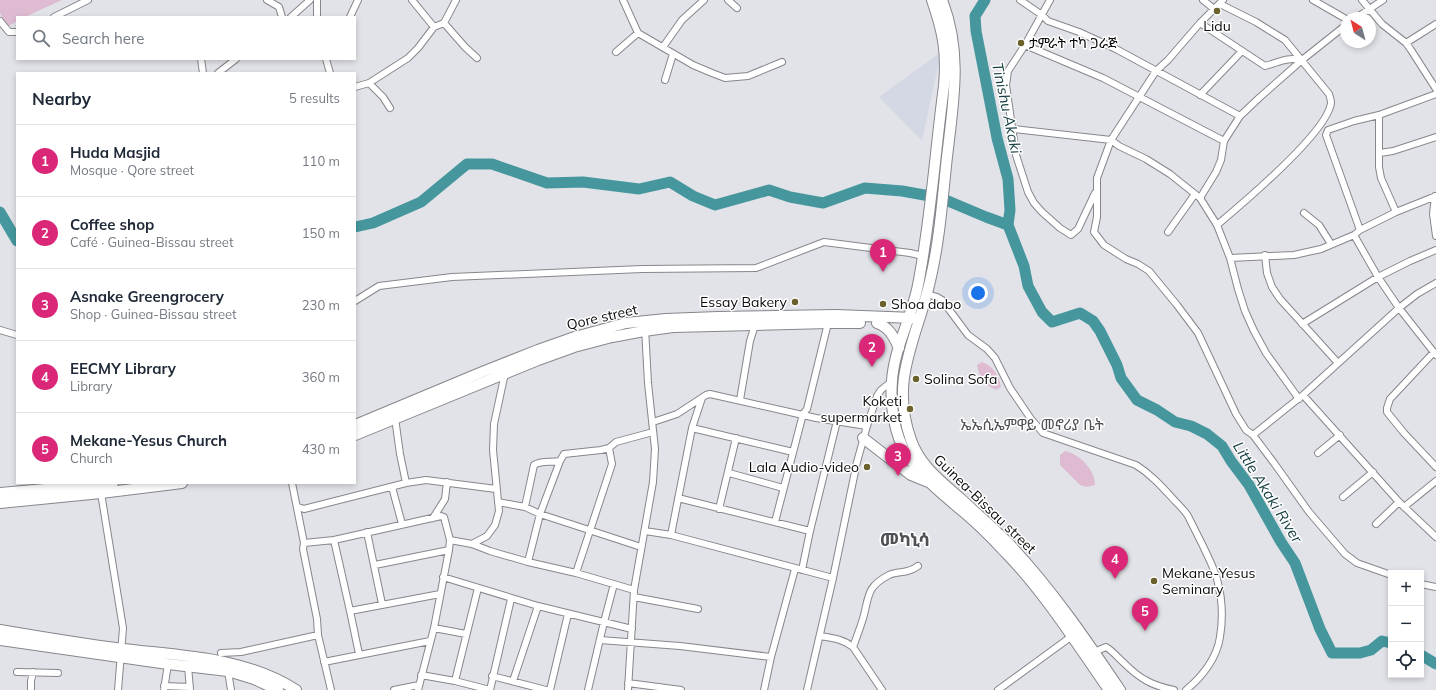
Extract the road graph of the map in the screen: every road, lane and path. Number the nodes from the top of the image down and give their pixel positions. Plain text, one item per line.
1 (88, 0) edge
2 (268, 0) edge
3 (282, 0) edge
4 (310, 0) edge
5 (316, 0) edge
6 (358, 0) edge
7 (412, 0) edge
8 (456, 0) edge
9 (623, 0) edge
10 (704, 0) edge
11 (728, 0) edge
12 (932, 0) edge
13 (942, 0) edge
14 (1020, 0) edge
15 (1050, 0) edge
16 (1203, 0) edge
17 (1313, 0) edge
18 (1362, 0) edge
19 (1383, 0) edge
20 (1221, 2) edge
21 (279, 7) junction
22 (737, 8) dead end
23 (1214, 9) junction
24 (1370, 10) junction
25 (1366, 12) edge
26 (1042, 15) junction
27 (56, 16) edge
28 (282, 16) edge
29 (292, 16) edge
30 (317, 16) edge
31 (350, 16) edge
32 (1340, 16) edge
33 (0, 21) edge
34 (444, 22) junction
35 (1200, 23) junction
36 (1436, 24) edge
37 (434, 27) junction
38 (1340, 30) edge
39 (16, 32) edge
40 (638, 33) junction
41 (1406, 43) junction
42 (1025, 45) junction
43 (663, 47) junction
44 (1242, 51) junction
45 (616, 52) dead end
46 (673, 54) junction
47 (477, 58) dead end
48 (201, 60) edge
49 (235, 60) edge
50 (326, 60) edge
51 (1302, 60) junction
52 (782, 62) dead end
53 (1156, 71) junction
54 (203, 72) edge
55 (219, 72) edge
56 (330, 72) edge
57 (665, 80) dead end
58 (370, 83) junction
59 (356, 87) edge
60 (1436, 89) edge
61 (1436, 94) edge
62 (1200, 95) junction
63 (1140, 97) junction
64 (390, 108) dead end
65 (1379, 115) junction
66 (1240, 116) junction
67 (1013, 129) junction
68 (1436, 137) edge
69 (1111, 140) junction
70 (1224, 141) junction
71 (1380, 153) junction
72 (1097, 190) junction
73 (1197, 196) junction
74 (1435, 196) edge
75 (1396, 212) junction
76 (1304, 213) dead end
77 (1217, 225) junction
78 (1360, 230) junction
79 (1168, 232) dead end
80 (1354, 235) junction
81 (1436, 236) edge
82 (1331, 244) junction
83 (1436, 250) edge
84 (1265, 255) junction
85 (924, 256) junction
86 (1230, 258) junction
87 (1378, 277) junction
88 (1436, 283) edge
89 (927, 294) junction
90 (356, 300) edge
91 (913, 304) junction
92 (1400, 308) junction
93 (888, 318) junction
94 (908, 321) junction
95 (918, 322) junction
96 (828, 323) junction
97 (877, 323) junction
98 (1302, 324) junction
99 (755, 325) junction
100 (645, 326) junction
101 (0, 330) edge
102 (16, 335) edge
103 (899, 348) junction
104 (1435, 353) edge
105 (1338, 363) junction
106 (504, 369) junction
107 (892, 381) junction
108 (1301, 397) junction
109 (702, 398) junction
110 (740, 400) junction
111 (803, 414) junction
112 (396, 418) junction
113 (837, 421) junction
114 (652, 422) junction
115 (356, 425) edge
116 (867, 426) junction
117 (692, 428) junction
118 (653, 432) junction
119 (356, 435) edge
120 (1253, 435) junction
121 (1340, 435) junction
122 (736, 438) junction
123 (864, 438) junction
124 (609, 448) junction
125 (793, 452) junction
126 (1318, 453) dead end
127 (560, 461) junction
128 (1436, 467) edge
129 (1373, 472) junction
130 (729, 473) junction
131 (1436, 481) edge
132 (447, 482) junction
133 (406, 483) junction
134 (930, 483) junction
135 (101, 484) edge
136 (174, 484) edge
137 (292, 484) edge
138 (392, 487) junction
139 (784, 488) junction
140 (496, 489) junction
141 (0, 493) edge
142 (101, 493) junction
143 (678, 498) junction
144 (1343, 498) dead end
145 (498, 502) junction
146 (0, 503) edge
147 (1402, 505) junction
148 (298, 507) junction
149 (525, 507) junction
150 (719, 509) junction
151 (540, 514) junction
152 (433, 518) junction
153 (775, 522) junction
154 (402, 524) junction
155 (1376, 524) dead end
156 (590, 530) junction
157 (645, 531) junction
158 (810, 531) junction
159 (367, 532) junction
160 (671, 535) junction
161 (1436, 538) edge
162 (334, 540) junction
163 (450, 540) junction
164 (304, 543) junction
165 (472, 544) junction
166 (641, 547) junction
167 (449, 550) junction
168 (528, 562) junction
169 (375, 566) junction
170 (918, 566) dead end
171 (795, 569) junction
172 (802, 570) junction
173 (576, 573) junction
174 (1388, 574) edge
175 (444, 577) junction
176 (833, 578) junction
177 (614, 584) junction
178 (1424, 585) edge
179 (1436, 587) edge
180 (478, 588) junction
181 (634, 590) junction
182 (440, 594) junction
183 (634, 597) junction
184 (511, 599) junction
185 (382, 604) junction
186 (538, 606) junction
187 (698, 609) dead end
188 (350, 611) junction
189 (568, 614) junction
190 (604, 622) junction
191 (434, 628) junction
192 (632, 629) junction
193 (0, 630) edge
194 (466, 634) junction
195 (318, 635) junction
196 (820, 636) junction
197 (1072, 636) junction
198 (0, 640) edge
199 (600, 640) junction
200 (430, 641) junction
201 (631, 643) junction
202 (854, 647) junction
203 (1094, 652) junction
204 (122, 653) junction
205 (221, 653) dead end
206 (359, 654) junction
207 (771, 657) junction
208 (324, 662) junction
209 (168, 664) junction
210 (188, 666) junction
211 (228, 671) junction
212 (17, 672) dead end
213 (33, 672) junction
214 (58, 673) dead end
215 (421, 675) junction
216 (492, 676) junction
217 (455, 681) junction
218 (513, 681) junction
219 (466, 687) edge
220 (628, 687) edge
221 (164, 688) edge
222 (418, 688) edge
223 (190, 689) edge
224 (31, 690) edge
225 (118, 690) edge
226 (231, 690) edge
227 (278, 690) edge
228 (296, 690) edge
229 (331, 690) edge
230 (394, 690) edge
231 (490, 690) edge
232 (546, 690) edge
233 (550, 690) edge
234 (588, 690) edge
235 (681, 690) edge
236 (764, 690) edge
237 (807, 690) edge
238 (882, 690) edge
239 (998, 690) edge
240 (1109, 690) edge
241 (1120, 690) edge
242 (1174, 690) edge
243 (1186, 690) edge

1 - 27 street
2 - 21 street
3 - 21 street
4 - 29 street
5 - 30 street
6 - 31 street
7 - 37 street
8 - 34 street
9 - 40 street
10 - 43 street
11 - 22 street
12 - 85 main road
13 - 89 main road, Guinea-Bissau street
14 - 26 street
15 - 26 street
16 - 23 street
17 - 32 street
18 - 24 street
19 - 24 street
20 - 23 street
20 - 51 street
21 - 28 street
23 - 35 street
24 - 25 street
24 - 41 street
26 - 42 street
26 - 53 street
33 - 39 street
34 - 37 street
34 - 47 street
35 - 44 street
35 - 53 street
36 - 41 street
37 - 58 street
38 - 51 street
40 - 43 street
40 - 45 street
41 - 60 street
42 - 63 street
42 - 67 street
43 - 46 street
44 - 51 street
44 - 62 street
46 - 52 street
46 - 57 street
48 - 54 street
49 - 55 street
50 - 56 street
51 - 66 street
51 - 77 street
53 - 62 street
53 - 63 street
58 - 59 street
58 - 64 street
61 - 65 street
62 - 66 street
63 - 69 street
63 - 70 street
65 - 71 street
65 - 78 street
66 - 70 street
67 - 69 street
67 - 72 street
68 - 71 street
69 - 72 street
69 - 73 street
70 - 73 street
71 - 75 street
72 - 120 street
73 - 77 street
73 - 79 street
74 - 75 street
74 - 81 street
75 - 78 street
76 - 82 street
77 - 86 street
78 - 80 street
80 - 82 street
80 - 87 street
82 - 84 street
83 - 87 street
84 - 86 street
84 - 98 street
85 - 90 street
85 - 91 main road
86 - 108 street
87 - 92 street
87 - 98 street
88 - 92 street
89 - 95 main road, Guinea-Bissau street
89 - 243 street
91 - 93 main road
91 - 94 main road
92 - 104 street
92 - 105 street
93 - 94 main road, Qore street
93 - 100 main road, Qore street
94 - 95 main road, Qore street
94 - 97 main road, Qore street
94 - 103 main road
95 - 203 main road, Guinea-Bissau street
96 - 97 main road, Qore street
96 - 99 main road, Qore street
96 - 111 street
97 - 103 main road
98 - 105 street
99 - 100 main road, Qore street
99 - 110 street
100 - 106 main road, Qore street
100 - 114 street
101 - 102 street
103 - 107 main road
104 - 128 street
105 - 108 street
106 - 112 main road, Qore street
106 - 115 main road, Qore street
106 - 140 street
107 - 116 street
107 - 134 main road
108 - 120 street
108 - 121 street
109 - 110 street
109 - 114 street
109 - 117 street
110 - 111 street
111 - 113 street
111 - 125 street
112 - 119 main road, Qore street
112 - 133 street
113 - 116 street
113 - 158 street
114 - 118 street
116 - 123 street
117 - 122 street
117 - 143 street
118 - 124 street
118 - 157 street
120 - 174 street
121 - 126 street
121 - 129 street
122 - 125 street
122 - 130 street
123 - 134 main road
123 - 176 street
124 - 127 street
124 - 156 street
125 - 139 street
127 - 149 street
127 - 151 street
129 - 144 street
129 - 147 street
130 - 139 street
130 - 150 street
131 - 147 street
132 - 133 street
132 - 140 street
132 - 152 street
133 - 138 street
134 - 197 main road
135 - 141 main road
136 - 142 main road
137 - 148 street
138 - 148 street
138 - 154 street
139 - 153 street
140 - 145 street
142 - 146 main road
142 - 204 street
143 - 150 street
143 - 160 street
145 - 149 street
145 - 165 street
147 - 155 street
147 - 161 street
148 - 164 street
149 - 151 street
150 - 153 street
151 - 156 street
151 - 168 street
152 - 154 street
152 - 163 street
153 - 158 street
154 - 159 street
156 - 166 street
156 - 173 street
157 - 160 street
157 - 166 street
158 - 172 street
159 - 162 street
159 - 169 street
160 - 171 street
162 - 164 street
162 - 188 street
163 - 165 street
163 - 167 street
164 - 195 street
165 - 168 street
166 - 181 street
167 - 169 street
167 - 175 street
168 - 173 street
169 - 185 street
170 - 202 street
171 - 172 street
171 - 207 street
172 - 176 street
173 - 177 street
175 - 180 street
175 - 182 street
176 - 196 street
177 - 181 street
177 - 190 street
178 - 179 street
180 - 184 street
180 - 194 street
181 - 183 street
182 - 185 street
182 - 191 street
183 - 187 street
183 - 192 street
184 - 186 street
184 - 216 street
185 - 188 street
186 - 189 street
186 - 218 street
188 - 206 street
189 - 190 street
189 - 233 street
190 - 192 street
190 - 199 street
191 - 194 street
191 - 200 street
192 - 201 street
193 - 204 main road
194 - 217 street
195 - 205 street
195 - 208 street
196 - 202 street
196 - 237 street
197 - 239 street
197 - 240 main road
198 - 204 main road
199 - 201 street
199 - 234 street
200 - 206 street
200 - 215 street
201 - 207 street
201 - 220 street
202 - 238 street
203 - 241 main road, Guinea-Bissau street
203 - 242 street
204 - 209 main road
204 - 225 street
204 - 228 main road
206 - 208 street
207 - 236 street
208 - 229 street
209 - 210 main road
209 - 221 street
210 - 211 main road
210 - 223 street
211 - 226 street
211 - 227 main road
212 - 213 street
213 - 214 street
213 - 224 street
215 - 217 street
215 - 222 street
216 - 218 street
216 - 231 street
217 - 219 street
218 - 232 street
219 - 231 street
220 - 235 street
221 - 223 street
222 - 230 street

